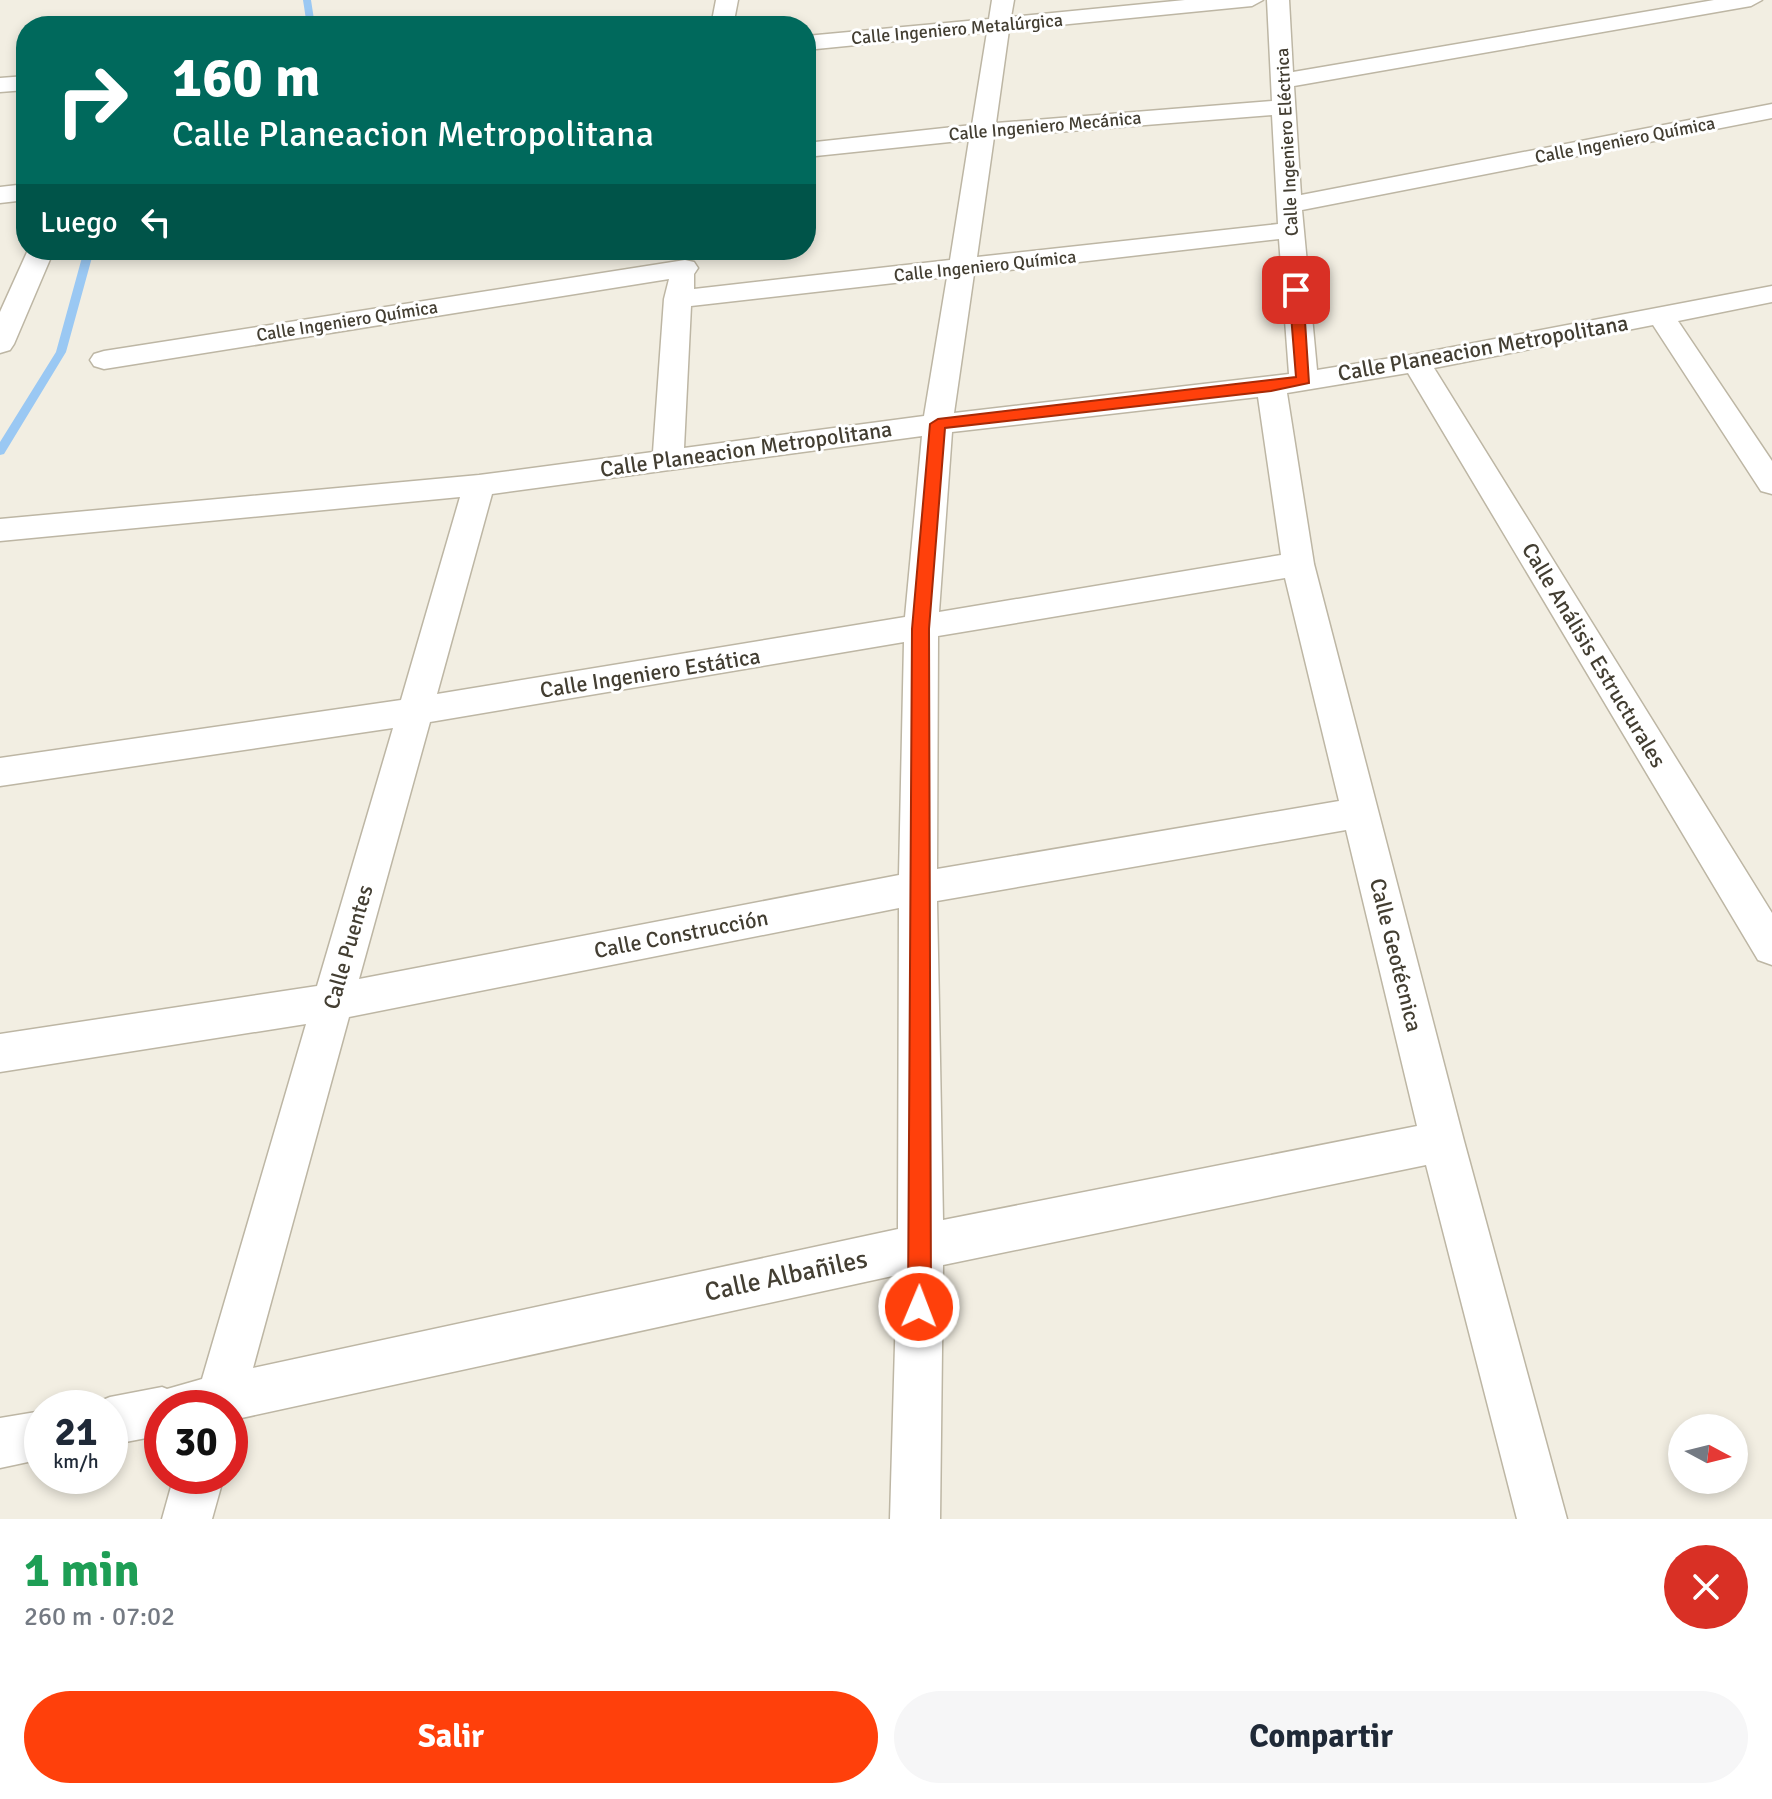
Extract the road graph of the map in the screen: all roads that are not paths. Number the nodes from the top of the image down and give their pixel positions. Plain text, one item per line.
1 (1003, 0) edge
2 (1252, 0) edge
3 (1278, 0) edge
4 (1751, 0) edge
5 (999, 26) junction
6 (816, 42) edge
7 (1284, 94) junction
8 (1772, 111) edge
9 (984, 131) junction
10 (816, 149) edge
11 (1290, 218) junction
12 (36, 260) edge
13 (680, 260) edge
14 (686, 260) edge
15 (961, 269) junction
16 (1772, 294) edge
17 (678, 299) junction
18 (1660, 315) junction
19 (4, 329) edge
20 (104, 360) dead end
21 (1416, 363) junction
22 (1287, 383) junction
23 (938, 424) junction
24 (668, 459) junction
25 (1772, 484) edge
26 (479, 485) junction
27 (0, 530) edge
28 (1298, 564) junction
29 (921, 629) junction
30 (415, 711) junction
31 (0, 772) edge
32 (1361, 812) junction
33 (918, 888) junction
34 (1772, 948) edge
35 (332, 1002) junction
36 (0, 1053) edge
37 (1442, 1141) junction
38 (921, 1247) junction
39 (211, 1390) edge
40 (248, 1396) edge
41 (24, 1438) edge
42 (0, 1443) edge
43 (194, 1494) edge
44 (187, 1519) edge
45 (915, 1519) edge
46 (1542, 1519) edge

1 - 5 street
2 - 5 street, Calle Ingeniero Metalúrgica
3 - 7 street, Calle Ingeniero Eléctrica
4 - 7 street, Calle Ingeniero Mecánica
5 - 6 street, Calle Ingeniero Metalúrgica
5 - 9 street
7 - 9 street, Calle Ingeniero Mecánica
7 - 11 street, Calle Ingeniero Eléctrica
8 - 11 street, Calle Ingeniero Química
9 - 10 street, Calle Ingeniero Mecánica
9 - 15 street
11 - 15 street, Calle Ingeniero Química
11 - 22 street, Calle Ingeniero Eléctrica
12 - 19 street
13 - 20 street, Calle Ingeniero Química
14 - 17 street
15 - 17 street, Calle Ingeniero Química
15 - 23 street
16 - 18 street, Calle Planeacion Metropolitana
17 - 24 street
18 - 21 street, Calle Planeacion Metropolitana
18 - 25 street
21 - 22 street, Calle Planeacion Metropolitana
21 - 34 street, Calle Análisis Estructurales
22 - 23 street, Calle Planeacion Metropolitana
22 - 28 street, Calle Geotécnica
23 - 24 street, Calle Planeacion Metropolitana
23 - 29 street
24 - 26 street, Calle Planeacion Metropolitana
26 - 27 street, Calle Planeacion Metropolitana
26 - 30 street, Calle Puentes
28 - 29 street, Calle Ingeniero Estática
28 - 32 street, Calle Geotécnica
29 - 30 street, Calle Ingeniero Estática
29 - 33 street
30 - 31 street, Calle Ingeniero Estática
30 - 35 street, Calle Puentes
32 - 33 street, Calle Construcción
32 - 37 street, Calle Geotécnica
33 - 35 street, Calle Construcción
33 - 38 street
35 - 36 street, Calle Construcción
35 - 39 street, Calle Puentes
37 - 38 street, Calle Albañiles
37 - 46 street, Calle Geotécnica
38 - 40 street, Calle Albañiles
38 - 45 street
41 - 42 street
43 - 44 street

